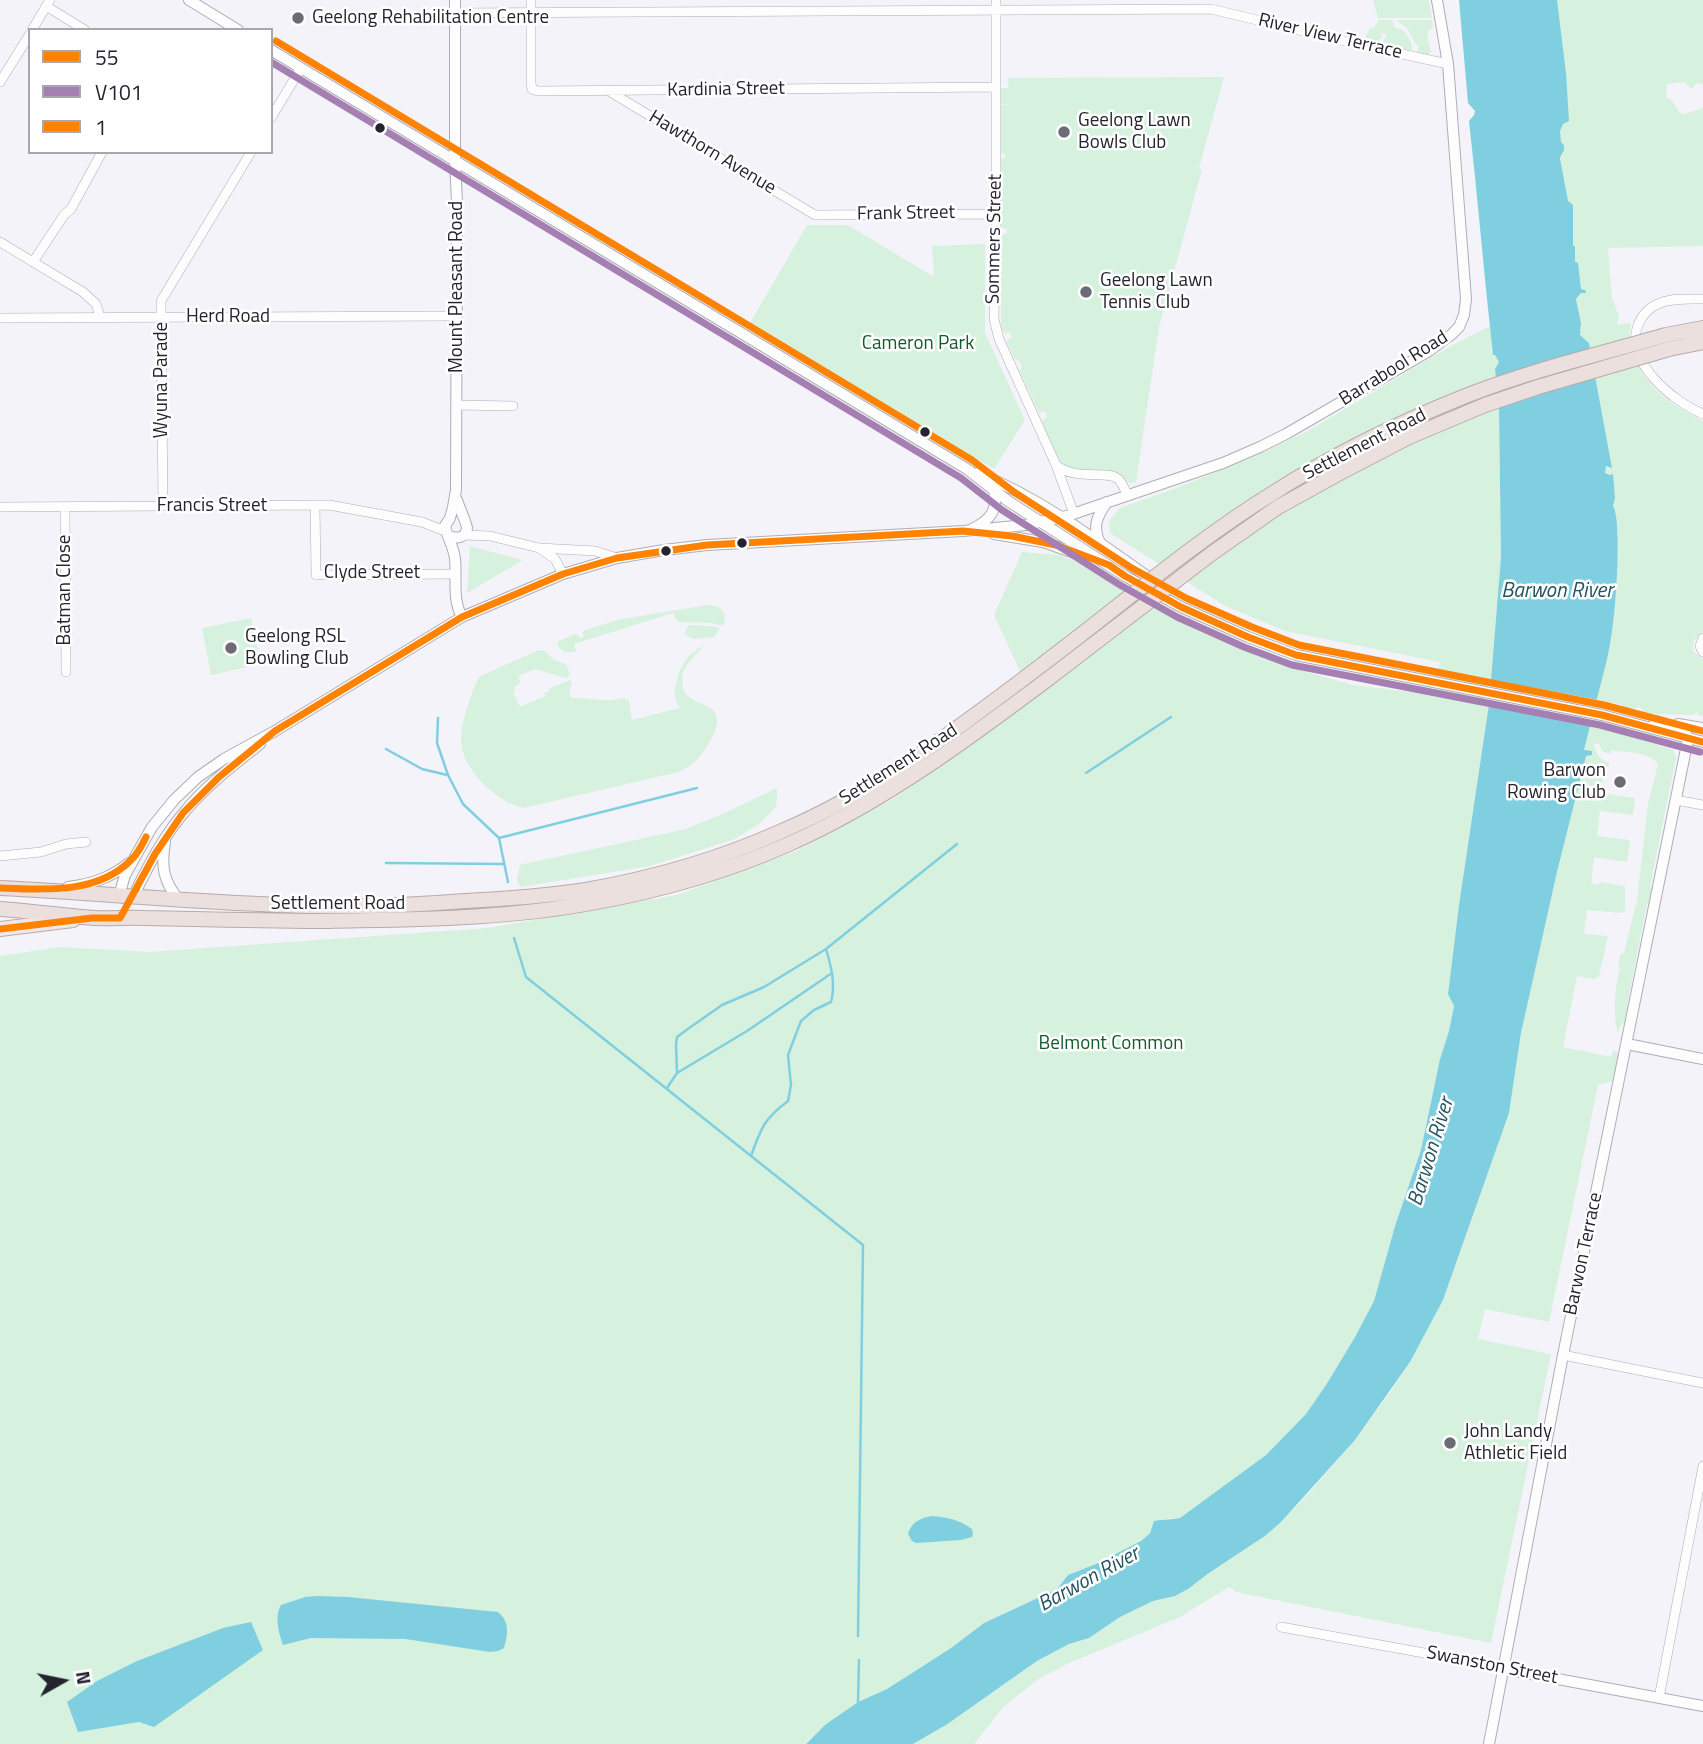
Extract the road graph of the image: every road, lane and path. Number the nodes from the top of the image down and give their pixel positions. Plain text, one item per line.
1 (189, 0) edge
2 (456, 0) edge
3 (531, 0) edge
4 (1437, 0) edge
5 (48, 3) edge
6 (996, 5) edge
7 (455, 13) junction
8 (531, 13) junction
9 (33, 28) edge
10 (82, 28) edge
11 (235, 28) edge
12 (28, 36) edge
13 (273, 51) edge
14 (1448, 64) junction
15 (4, 65) edge
16 (301, 68) junction
17 (0, 82) edge
18 (996, 88) junction
19 (610, 91) junction
20 (273, 115) edge
21 (101, 154) edge
22 (250, 154) edge
23 (455, 160) junction
24 (996, 214) junction
25 (815, 215) joint
26 (0, 242) edge
27 (33, 262) junction
28 (1703, 299) edge
29 (457, 316) junction
30 (95, 317) junction
31 (162, 317) junction
32 (0, 318) edge
33 (1703, 328) edge
34 (1667, 342) junction
35 (1703, 342) edge
36 (457, 405) junction
37 (513, 406) dead end
38 (1703, 414) edge
39 (1056, 465) junction
40 (967, 469) junction
41 (456, 490) junction
42 (994, 491) junction
43 (1127, 495) junction
44 (1107, 502) junction
45 (315, 505) junction
46 (163, 506) junction
47 (0, 507) edge
48 (65, 507) junction
49 (1074, 513) junction
50 (1062, 517) junction
51 (465, 521) junction
52 (1042, 522) junction
53 (448, 526) junction
54 (963, 531) junction
55 (463, 536) junction
56 (490, 536) junction
57 (1100, 543) junction
58 (539, 548) junction
59 (617, 558) junction
60 (455, 561) junction
61 (1109, 565) junction
62 (455, 574) junction
63 (563, 574) junction
64 (1203, 616) junction
65 (462, 617) junction
66 (1703, 638) edge
67 (1703, 652) edge
68 (1047, 670) junction
69 (66, 673) dead end
70 (1602, 715) junction
71 (1655, 721) junction
72 (1703, 728) edge
73 (275, 731) junction
74 (1669, 734) junction
75 (1688, 739) junction
76 (1703, 742) edge
77 (1684, 765) junction
78 (192, 783) junction
79 (200, 795) junction
80 (1676, 800) junction
81 (1703, 805) edge
82 (166, 836) junction
83 (86, 842) dead end
84 (0, 856) edge
85 (133, 860) junction
86 (0, 888) edge
87 (41, 890) junction
88 (126, 896) junction
89 (179, 900) junction
90 (0, 909) edge
91 (92, 918) junction
92 (120, 918) junction
93 (0, 929) edge
94 (1627, 1044) junction
95 (1703, 1059) edge
96 (1563, 1355) junction
97 (1703, 1382) edge
98 (1703, 1466) edge
99 (1281, 1628) dead end
100 (1504, 1669) junction
101 (1659, 1698) junction
102 (1703, 1706) edge
103 (1489, 1744) edge

1 - 11 street
2 - 7 street, Mount Pleasant Road
3 - 8 street
4 - 14 street, Barrabool Road
5 - 9 street
5 - 10 street
6 - 8 street, River View Terrace
6 - 14 street, River View Terrace
6 - 18 street, Sommers Street
7 - 8 street, River View Terrace
7 - 23 street, Mount Pleasant Road
8 - 19 street, Kardinia Street
12 - 15 street
13 - 16 street
14 - 43 street, Barrabool Road
15 - 17 street
16 - 20 street
16 - 23 street
18 - 19 street, Kardinia Street
18 - 24 street, Sommers Street
19 - 25 street, Hawthorn Avenue
21 - 27 street
22 - 31 street, Wyuna Parade
23 - 29 street, Mount Pleasant Road
23 - 40 street
24 - 25 street, Frank Street
24 - 39 street, Sommers Street
26 - 27 street
27 - 30 street
28 - 38 street
29 - 31 street, Herd Road
29 - 36 street, Mount Pleasant Road
30 - 31 street, Herd Road
30 - 32 street, Herd Road
31 - 46 street, Wyuna Parade
33 - 34 highway, Settlement Road
34 - 35 highway, Settlement Road
34 - 68 highway, Settlement Road, bridge
36 - 37 street
36 - 41 street, Mount Pleasant Road
39 - 43 street
39 - 49 street, Sommers Street
40 - 42 street
40 - 50 street
41 - 51 street, Mount Pleasant Road
41 - 53 street, Mount Pleasant Road
42 - 52 street
42 - 54 street
43 - 44 street, Barrabool Road
44 - 49 street, Barrabool Road
44 - 57 street
45 - 46 street, Francis Street
45 - 53 street, Francis Street
45 - 62 street, Clyde Street
46 - 48 street, Francis Street
47 - 48 street, Francis Street
48 - 69 street, Batman Close
49 - 50 street, Barrabool Road
50 - 52 street, Barrabool Road
50 - 57 street
51 - 53 street
51 - 55 street, Mount Pleasant Road
51 - 56 street
52 - 54 street, Barrabool Road
52 - 61 street
53 - 55 street
53 - 60 street, Mount Pleasant Road
54 - 59 street
54 - 61 street
55 - 56 street
55 - 60 street, Mount Pleasant Road
56 - 58 street
57 - 64 street
58 - 59 street
58 - 63 street
59 - 63 street
60 - 62 street, Mount Pleasant Road
61 - 64 street
62 - 65 street, Mount Pleasant Road
63 - 65 street
64 - 70 street
65 - 73 street
66 - 67 street
68 - 89 highway, Settlement Road
68 - 92 highway, Settlement Road
70 - 71 street
70 - 74 street
71 - 72 street
71 - 75 street
73 - 78 street
73 - 79 street
74 - 75 street
74 - 77 street
75 - 76 street
75 - 77 street, Barwon Terrace
77 - 80 street, Barwon Terrace
78 - 79 street
78 - 85 street
79 - 82 street
80 - 81 street
80 - 94 street, Barwon Terrace
82 - 88 street
82 - 89 street
83 - 84 street
85 - 87 street
85 - 88 street
86 - 87 highway, Settlement Road
87 - 88 highway, Settlement Road
88 - 89 highway, Settlement Road
88 - 92 highway
90 - 91 highway, Settlement Road
91 - 92 highway, Settlement Road
91 - 93 main road
94 - 95 street
94 - 96 street, Barwon Terrace
96 - 97 street
96 - 100 street, Barwon Terrace
98 - 101 street
99 - 100 street, Swanston Street
100 - 101 street, Swanston Street
100 - 103 street, Barwon Terrace
101 - 102 street, Swanston Street

